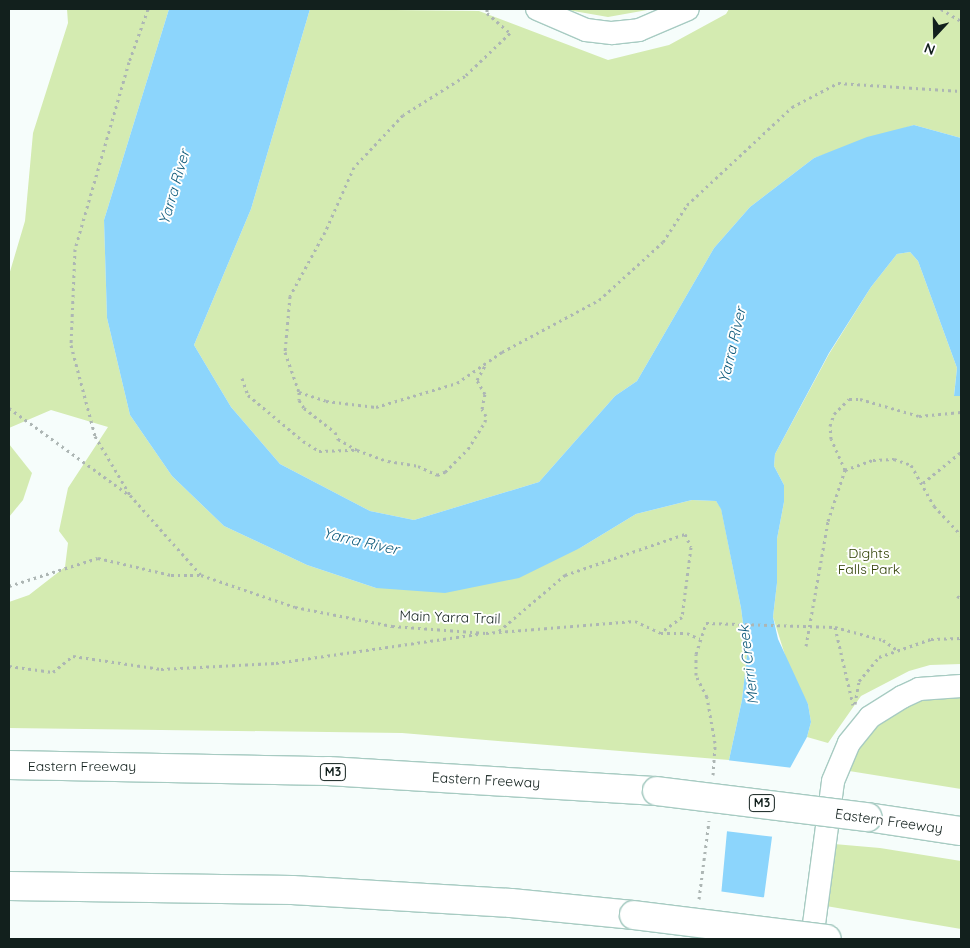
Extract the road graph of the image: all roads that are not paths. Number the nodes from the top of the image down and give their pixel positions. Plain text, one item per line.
1 (537, 9) edge
2 (688, 9) edge
3 (961, 686) edge
4 (9, 765) edge
5 (961, 831) edge
6 (9, 886) edge
7 (634, 915) junction
8 (746, 939) edge
9 (812, 939) edge
10 (827, 939) edge

1 - 2 street
3 - 9 street
4 - 5 highway, Eastern Freeway / M3, bridge
6 - 7 highway
7 - 8 highway, bridge
7 - 10 highway, bridge

